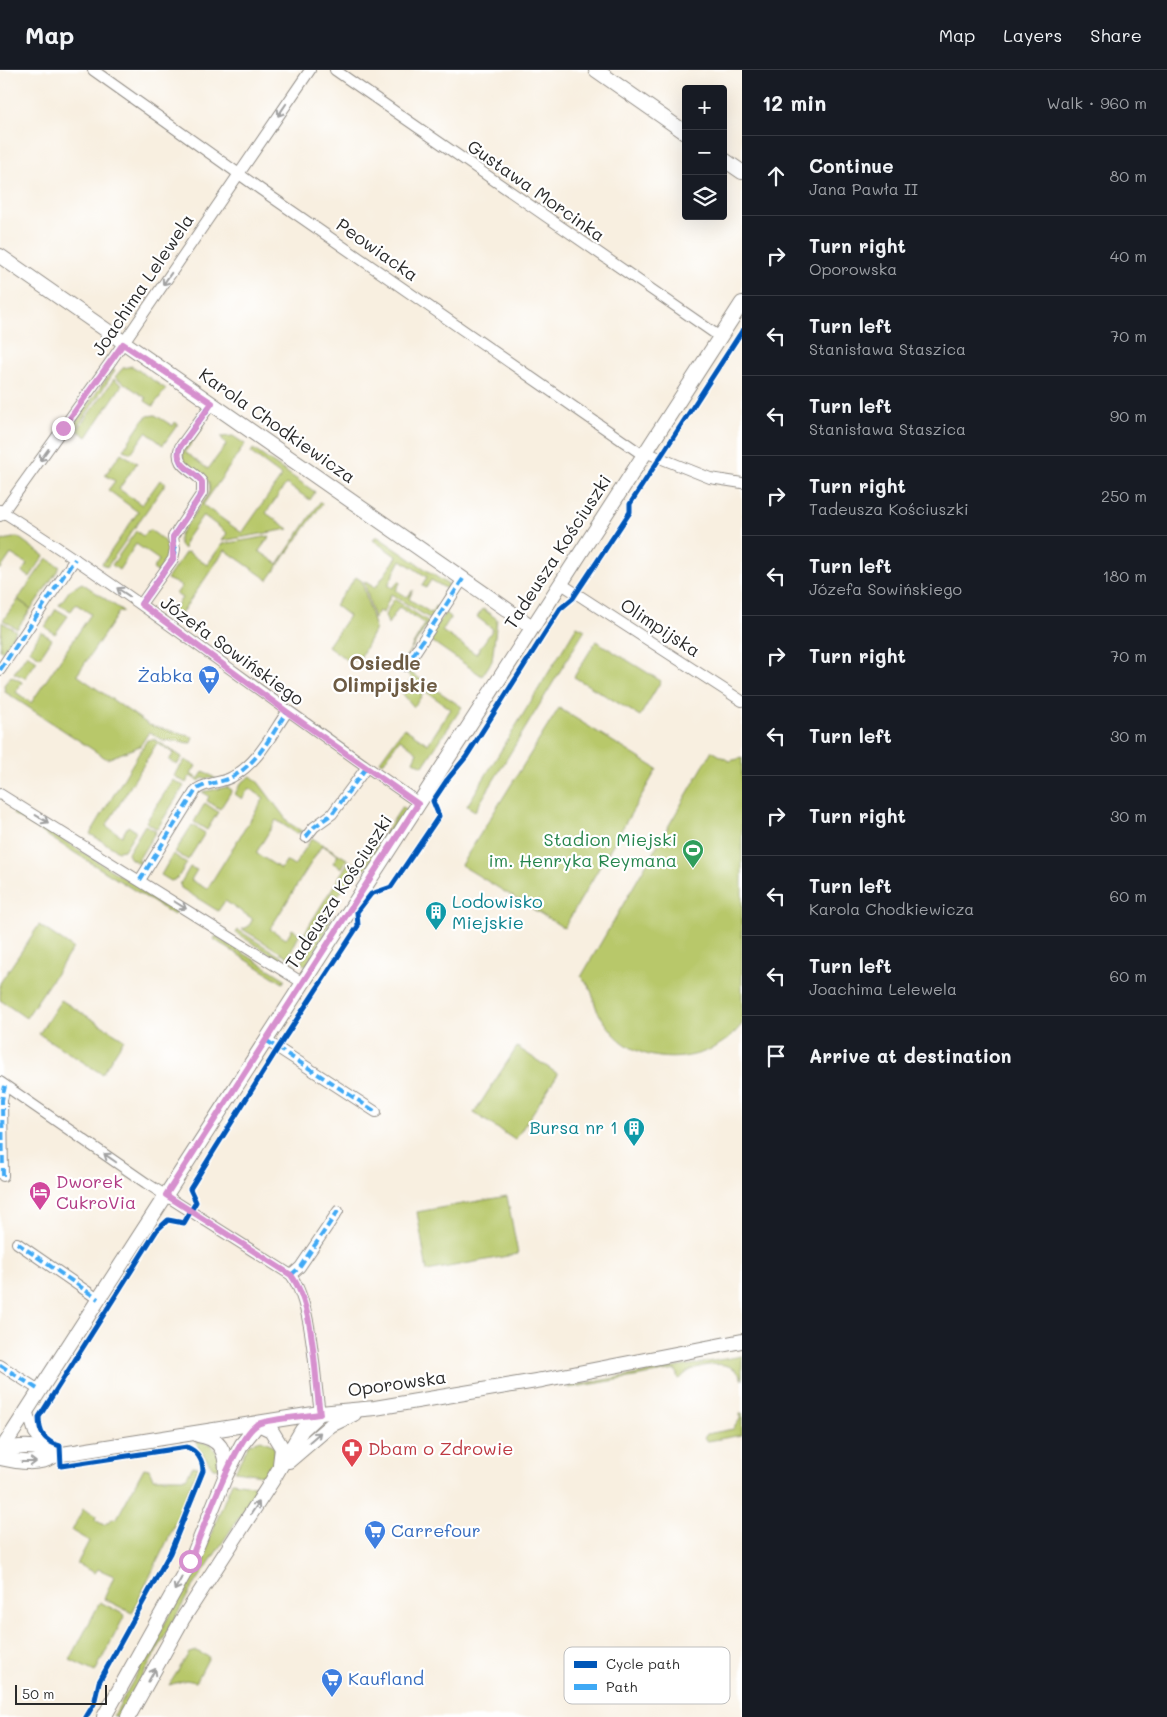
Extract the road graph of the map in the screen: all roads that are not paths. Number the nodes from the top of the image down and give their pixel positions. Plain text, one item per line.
1 (93, 70) edge
2 (310, 70) edge
3 (335, 70) edge
4 (596, 70) edge
5 (682, 130) edge
6 (727, 162) edge
7 (742, 172) edge
8 (238, 174) junction
9 (0, 256) edge
10 (742, 303) edge
11 (720, 337) junction
12 (123, 344) junction
13 (212, 403) junction
14 (644, 454) junction
15 (742, 483) edge
16 (1, 512) edge
17 (75, 559) junction
18 (463, 579) junction
19 (560, 583) junction
20 (141, 604) junction
21 (532, 627) junction
22 (406, 666) dead end
23 (0, 670) edge
24 (742, 701) edge
25 (287, 712) junction
26 (366, 768) junction
27 (0, 794) edge
28 (418, 804) junction
29 (306, 837) dead end
30 (140, 880) junction
31 (303, 982) junction
32 (267, 1041) junction
33 (2, 1084) edge
34 (376, 1112) dead end
35 (3, 1176) dead end
36 (166, 1195) junction
37 (338, 1211) dead end
38 (17, 1243) dead end
39 (291, 1275) junction
40 (98, 1299) junction
41 (742, 1342) edge
42 (0, 1365) edge
43 (39, 1390) junction
44 (376, 1408) junction
45 (26, 1410) junction
46 (320, 1414) junction
47 (258, 1424) junction
48 (191, 1434) junction
49 (0, 1451) edge
50 (51, 1452) junction
51 (0, 1458) edge
52 (279, 1470) junction
53 (226, 1475) junction
54 (104, 1717) edge
55 (128, 1717) edge

1 - 8 street, Peowiacka
2 -> 8 street, Joachima Lelewela
3 - 11 street, Gustawa Morcinka
4 - 5 street
6 - 7 street
8 -> 12 street, Joachima Lelewela
8 - 14 street, Peowiacka
9 - 12 street, Karola Chodkiewicza
10 - 11 street, Tadeusza Kościuszki
11 - 14 street, Tadeusza Kościuszki
12 - 13 street, Karola Chodkiewicza
12 -> 16 street, Joachima Lelewela
13 - 18 street, Karola Chodkiewicza
13 - 20 street
14 - 15 street, Peowiacka
14 - 19 street, Tadeusza Kościuszki
16 - 17 street, Józefa Sowińskiego
20 -> 17 street, Józefa Sowińskiego
17 - 23 street
18 - 21 street, Karola Chodkiewicza
18 - 22 street
19 - 21 street, Tadeusza Kościuszki
19 - 24 street, Olimpijska
20 - 25 street, Józefa Sowińskiego
21 - 28 street, Tadeusza Kościuszki
25 - 26 street, Józefa Sowińskiego
25 - 30 street
26 - 28 street, Józefa Sowińskiego
26 - 29 street
27 -> 30 street
28 - 31 street, Tadeusza Kościuszki
30 -> 31 street
31 - 32 street, Tadeusza Kościuszki
32 - 34 street
32 - 36 street, Tadeusza Kościuszki
33 - 35 street
36 -> 33 street
36 - 39 street
36 - 40 street, Tadeusza Kościuszki
37 - 39 street
38 - 40 street
39 - 46 street
40 - 43 street, Tadeusza Kościuszki
41 - 44 street, Oporowska
42 - 43 street
43 - 45 street, Tadeusza Kościuszki
44 - 46 street, Oporowska
52 -> 44 street
45 - 49 street, Tadeusza Kościuszki
45 - 50 street
46 - 47 street, Oporowska
46 - 52 street
47 - 48 street, Oporowska
47 - 52 street
47 - 53 street
48 - 50 street, Oporowska
48 - 53 street
49 - 50 street, Oporowska
51 -> 50 street, Oporowska
55 -> 52 street
53 -> 54 street

